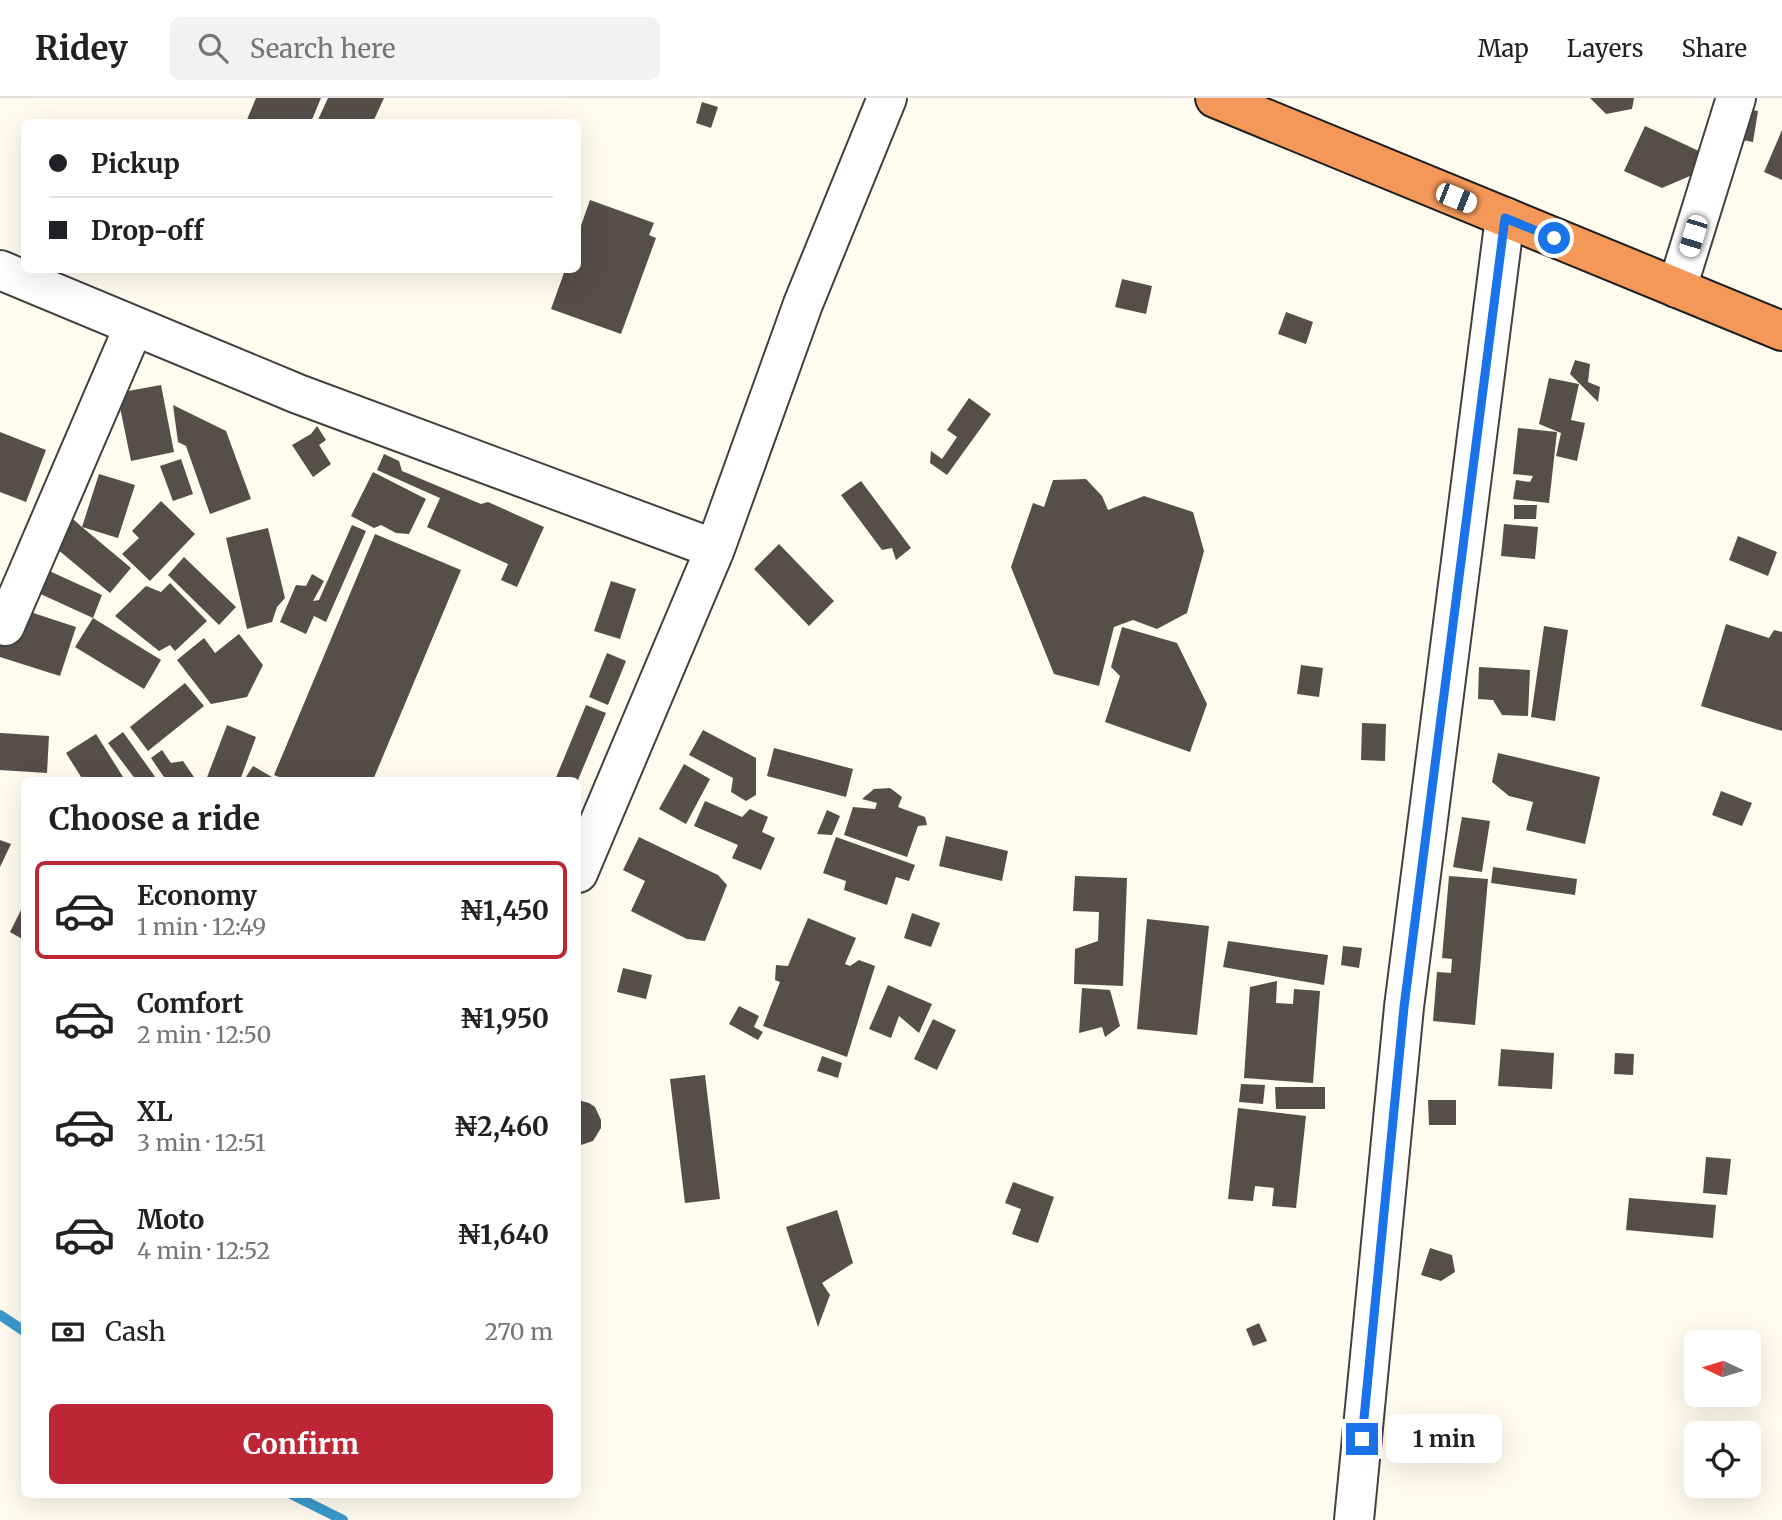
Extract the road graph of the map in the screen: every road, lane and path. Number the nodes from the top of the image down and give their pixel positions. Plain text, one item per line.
1 (887, 98) edge
2 (1215, 98) edge
3 (1736, 98) edge
4 (1505, 218) junction
5 (0, 270) edge
6 (1677, 288) junction
7 (134, 326) junction
8 (1782, 331) edge
9 (715, 549) junction
10 (5, 626) dead end
11 (581, 866) edge
12 (1354, 1520) edge

1 - 9 street
2 - 4 highway
3 - 6 street
4 - 6 highway
4 - 12 street
5 - 7 street
6 - 8 highway
7 - 9 street
7 - 10 street
9 - 11 street

